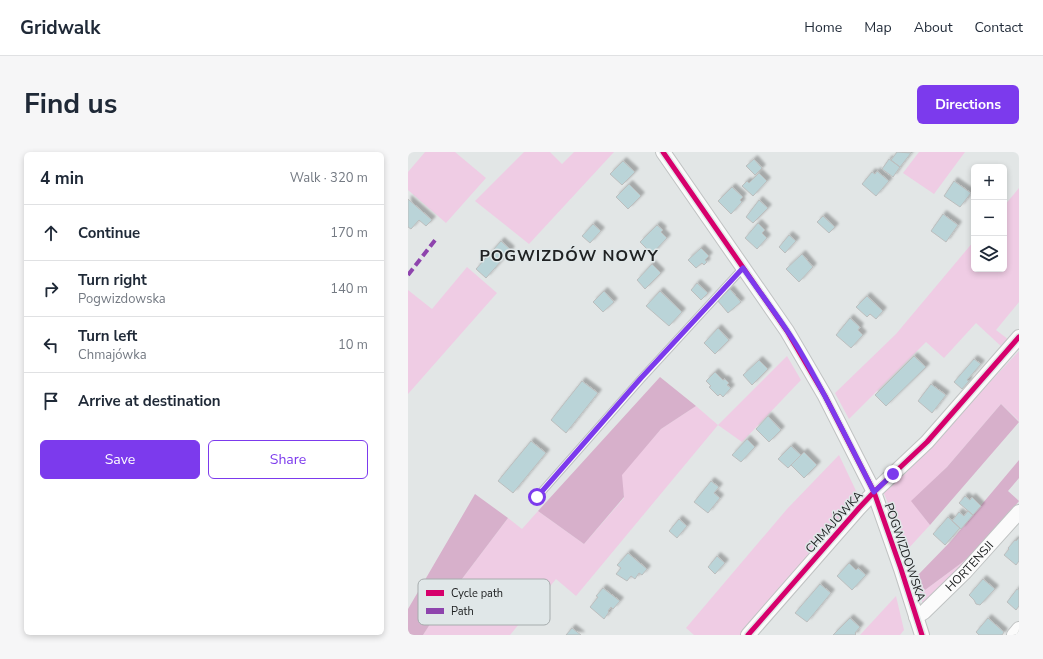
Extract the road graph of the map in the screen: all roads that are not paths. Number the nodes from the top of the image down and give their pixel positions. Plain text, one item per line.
1 (664, 152) edge
2 (743, 268) junction
3 (1019, 337) edge
4 (874, 492) junction
5 (537, 497) dead end
6 (1019, 512) edge
7 (916, 617) junction
8 (1019, 629) edge
9 (748, 635) edge
10 (922, 635) edge
11 (1014, 635) edge

1 - 2 street, POGWIZDOWSKA
2 - 4 street, POGWIZDOWSKA
2 - 5 lane
3 - 4 street, CHMAJÓWKA
4 - 7 street, POGWIZDOWSKA
4 - 9 street, CHMAJÓWKA
6 - 7 street, HORTENSJI
7 - 10 street, POGWIZDOWSKA
8 - 11 street

